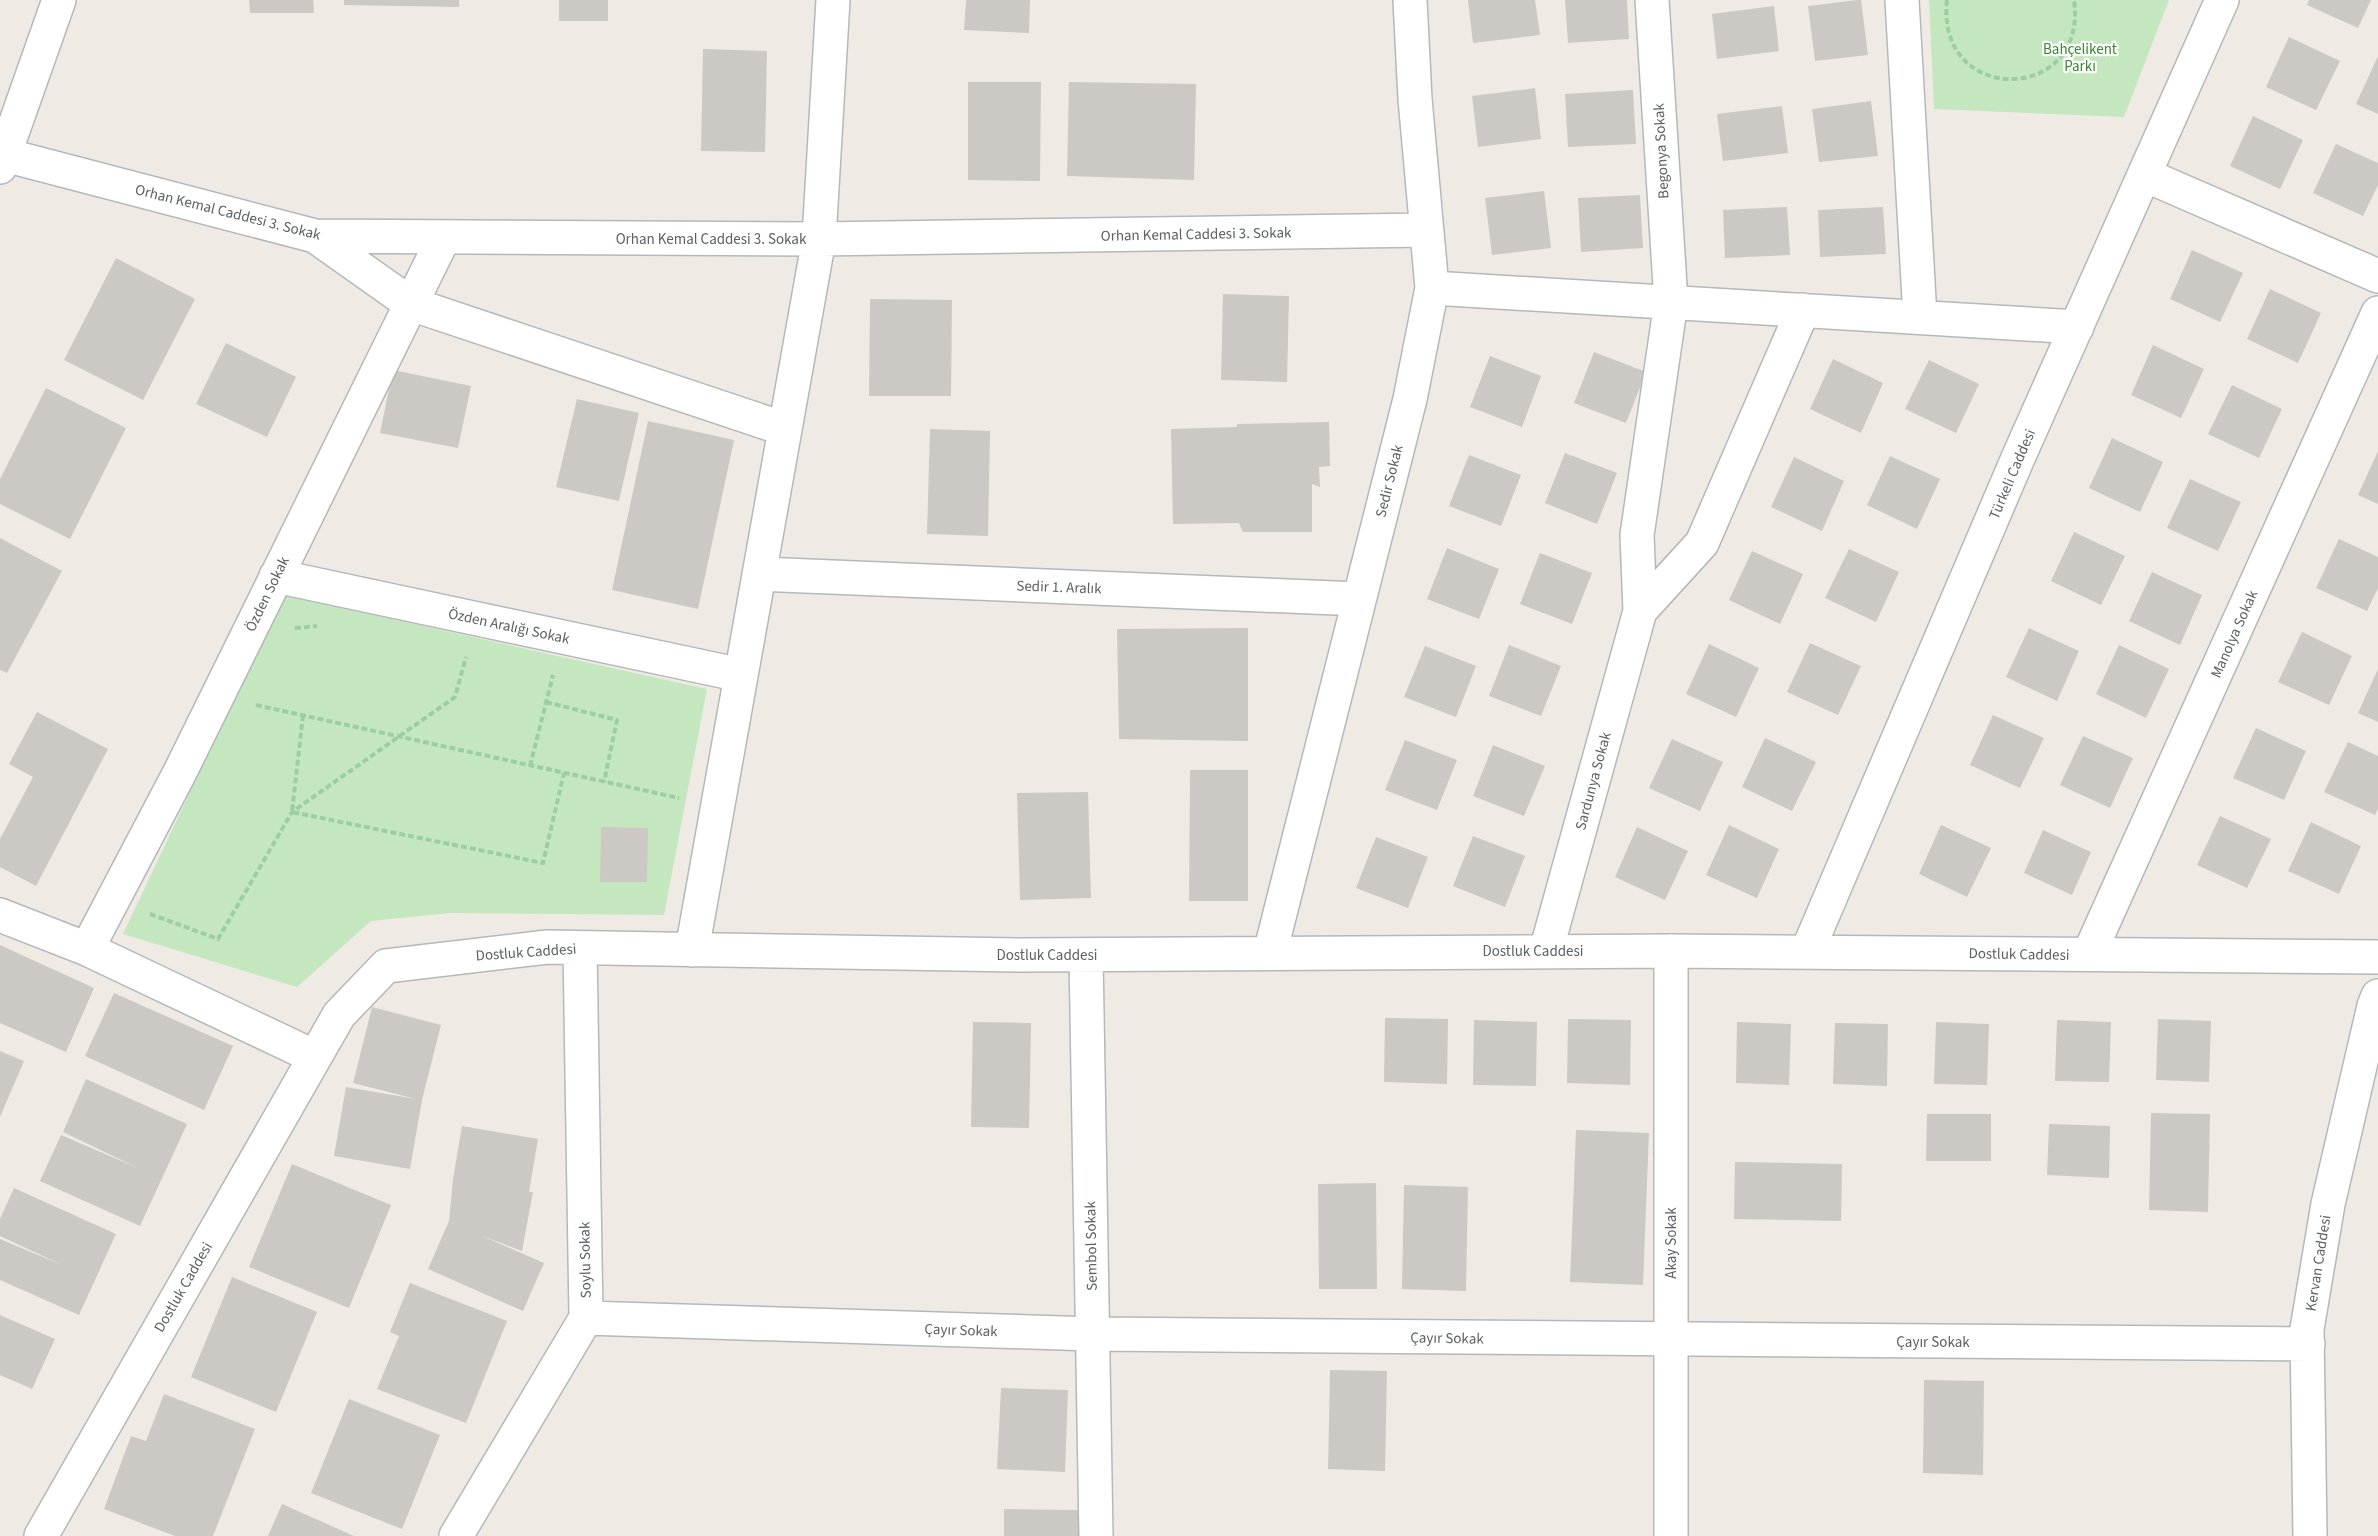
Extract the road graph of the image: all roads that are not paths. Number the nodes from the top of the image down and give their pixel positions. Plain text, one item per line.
1 (59, 0) edge
2 (833, 0) edge
3 (1410, 0) edge
4 (1652, 0) edge
5 (1902, 0) edge
6 (2222, 0) edge
7 (2, 161) edge
8 (2145, 175) junction
9 (1426, 230) junction
10 (315, 236) junction
11 (444, 237) junction
12 (819, 239) junction
13 (2378, 276) edge
14 (1432, 288) junction
15 (1671, 302) junction
16 (411, 304) junction
17 (1803, 310) junction
18 (2378, 313) edge
19 (1920, 317) junction
20 (2077, 327) junction
21 (785, 429) junction
22 (759, 574) junction
23 (276, 576) junction
24 (1359, 599) junction
25 (1640, 611) junction
26 (741, 675) junction
27 (0, 915) edge
28 (580, 948) junction
29 (87, 949) junction
30 (692, 950) junction
31 (1546, 951) junction
32 (1671, 951) junction
33 (1808, 952) junction
34 (1270, 953) junction
35 (2090, 954) junction
36 (1086, 955) junction
37 (2378, 957) edge
38 (2378, 996) edge
39 (315, 1057) junction
40 (586, 1318) junction
41 (1093, 1334) junction
42 (1671, 1340) junction
43 (2308, 1344) junction
44 (469, 1532) edge
45 (41, 1536) edge
46 (1096, 1536) edge
47 (1671, 1536) edge
48 (2310, 1536) edge

1 - 7 street
2 - 12 street
3 - 9 street, Sedir Sokak
4 - 15 street, Begonya Sokak
5 - 19 street
6 - 8 street, Türkeli Caddesi
7 - 10 street, Orhan Kemal Caddesi 3. Sokak
8 - 13 street
8 - 20 street, Türkeli Caddesi
9 - 12 street, Orhan Kemal Caddesi 3. Sokak
9 - 14 street, Sedir Sokak
10 - 11 street, Orhan Kemal Caddesi 3. Sokak
10 - 16 street
11 - 12 street, Orhan Kemal Caddesi 3. Sokak
11 - 16 street, Özden Sokak
12 - 21 street
14 - 15 street
14 - 24 street, Sedir Sokak
15 - 17 street
15 - 25 street, Sardunya Sokak
16 - 21 street
16 - 23 street, Özden Sokak
17 - 19 street
17 - 25 street, Sardunya Sokak
18 - 35 street, Manolya Sokak
19 - 20 street
20 - 33 street, Türkeli Caddesi
21 - 22 street
22 - 24 street, Sedir 1. Aralık
22 - 26 street
23 - 26 street, Özden Aralığı Sokak
23 - 29 street, Özden Sokak
24 - 34 street, Sedir Sokak
25 - 31 street, Sardunya Sokak
26 - 30 street
27 - 29 street
28 - 30 street, Dostluk Caddesi
28 - 39 street, Dostluk Caddesi
28 - 40 street, Soylu Sokak
29 - 39 street
30 - 36 street, Dostluk Caddesi
31 - 32 street, Dostluk Caddesi
31 - 34 street, Dostluk Caddesi
32 - 33 street, Dostluk Caddesi
32 - 42 street, Akay Sokak
33 - 35 street, Dostluk Caddesi
34 - 36 street, Dostluk Caddesi
35 - 37 street, Dostluk Caddesi
36 - 41 street, Sembol Sokak
38 - 43 street, Kervan Caddesi
39 - 45 street, Dostluk Caddesi
40 - 41 street, Çayır Sokak
40 - 44 street, Soylu Sokak
41 - 42 street, Çayır Sokak
41 - 46 street, Sembol Sokak
42 - 43 street, Çayır Sokak
42 - 47 street, Akay Sokak
43 - 48 street, Kervan Caddesi

